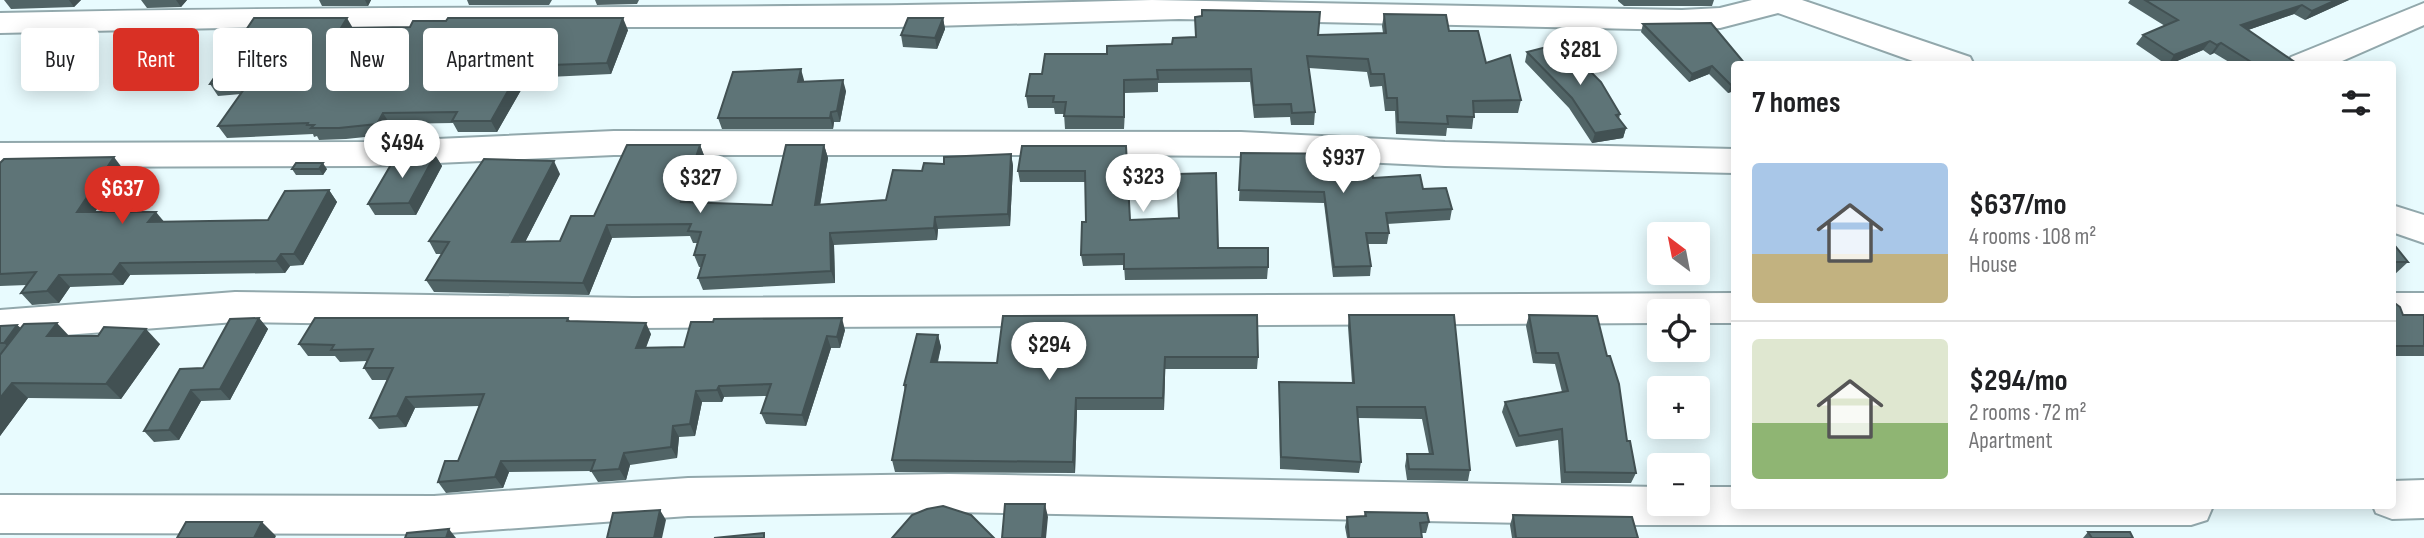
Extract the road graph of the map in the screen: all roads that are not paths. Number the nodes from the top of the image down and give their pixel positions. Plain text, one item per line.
1 (1793, 5) edge
2 (2424, 13) edge
3 (0, 23) edge
4 (1947, 61) edge
5 (2312, 61) edge
6 (0, 155) edge
7 (1731, 161) edge
8 (2396, 219) edge
9 (2424, 229) edge
10 (2396, 307) edge
11 (1731, 308) edge
12 (2424, 308) edge
13 (0, 325) edge
14 (2424, 499) edge
15 (2396, 500) edge
16 (1731, 506) edge
17 (0, 514) edge

1 - 3 street
1 - 4 street
2 - 5 street
6 - 7 street
8 - 9 street
10 - 12 street
11 - 13 street
14 - 15 street
16 - 17 street

